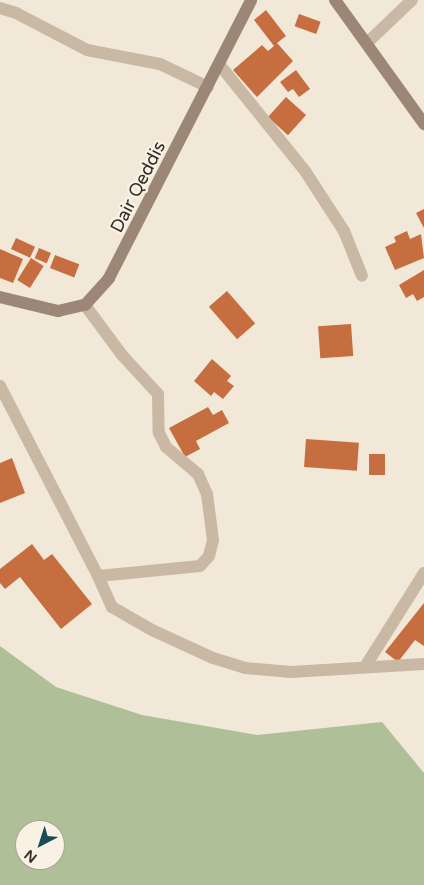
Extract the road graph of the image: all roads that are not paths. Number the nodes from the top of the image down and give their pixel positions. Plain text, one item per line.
1 (251, 0) edge
2 (335, 0) edge
3 (412, 0) edge
4 (0, 8) edge
5 (367, 43) junction
6 (219, 64) junction
7 (208, 87) junction
8 (424, 124) edge
9 (362, 276) dead end
10 (0, 297) edge
11 (85, 306) junction
12 (0, 386) edge
13 (424, 573) edge
14 (98, 576) junction
15 (424, 664) edge
16 (365, 667) junction

1 - 6 main road, Dair Qeddis
2 - 5 main road
3 - 5 street
4 - 7 street
5 - 8 main road
6 - 7 main road, Dair Qeddis
6 - 9 street
7 - 11 main road, Dair Qeddis
10 - 11 main road
11 - 14 street
12 - 14 street
13 - 16 street
14 - 16 street
15 - 16 street

